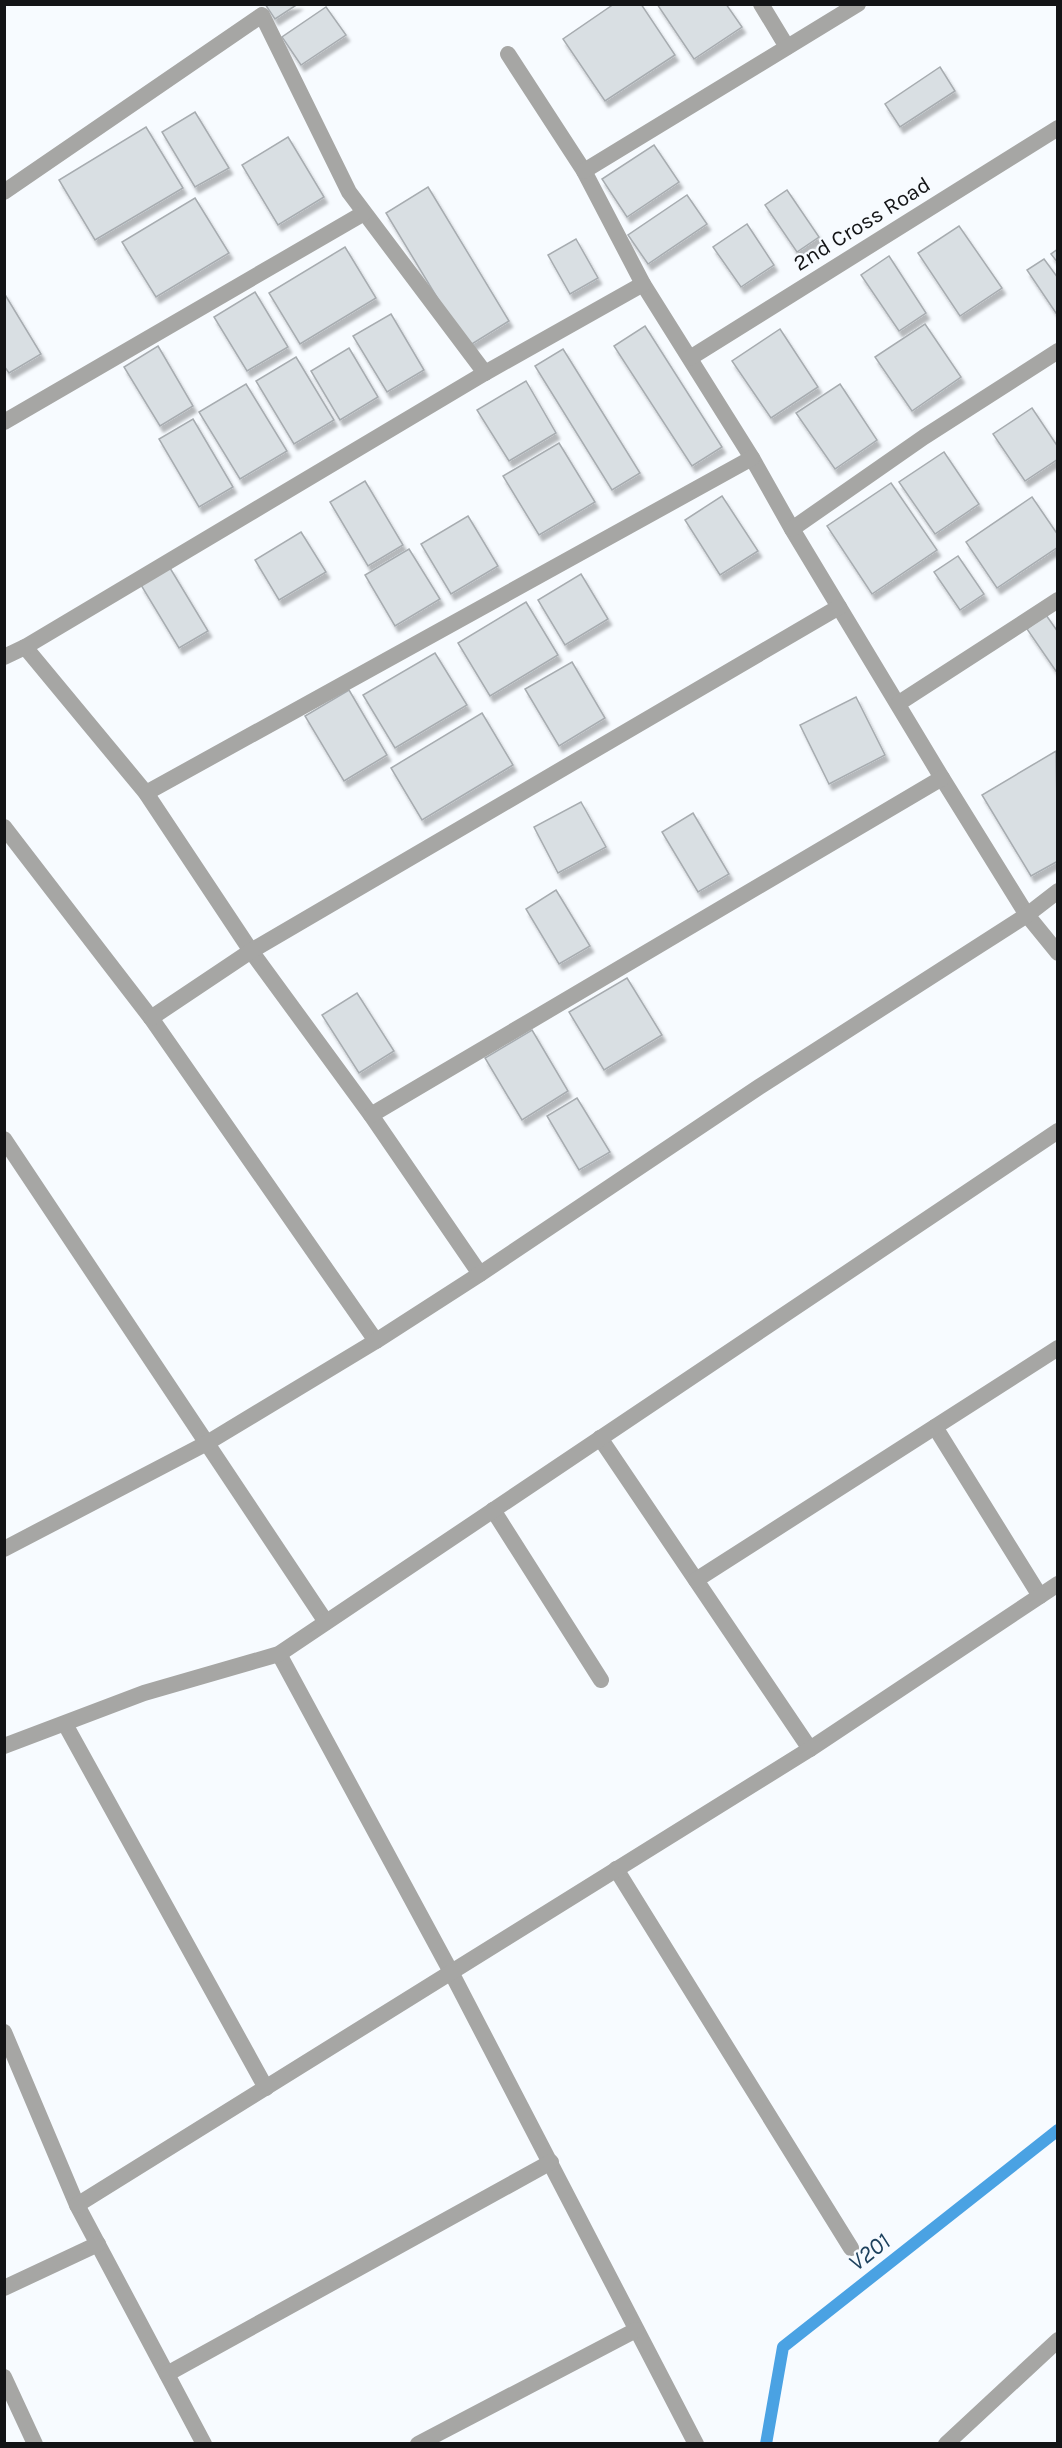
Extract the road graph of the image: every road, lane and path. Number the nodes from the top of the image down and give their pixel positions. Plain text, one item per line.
1 (761, 4) edge
2 (858, 4) edge
3 (259, 10) edge
4 (788, 47) junction
5 (508, 54) dead end
6 (1058, 128) edge
7 (584, 171) junction
8 (4, 192) edge
9 (364, 213) junction
10 (643, 284) junction
11 (1058, 351) edge
12 (690, 358) junction
13 (484, 373) junction
14 (4, 422) edge
15 (752, 458) junction
16 (792, 529) junction
17 (1058, 600) edge
18 (839, 607) junction
19 (25, 647) junction
20 (4, 657) edge
21 (898, 704) junction
22 (942, 778) junction
23 (146, 793) junction
24 (4, 827) edge
25 (1058, 891) edge
26 (1027, 915) junction
27 (251, 951) junction
28 (1058, 953) edge
29 (151, 1018) junction
30 (371, 1115) junction
31 (1058, 1131) edge
32 (4, 1139) edge
33 (480, 1274) junction
34 (376, 1341) junction
35 (1058, 1348) edge
36 (935, 1427) junction
37 (600, 1438) junction
38 (207, 1443) junction
39 (493, 1510) junction
40 (4, 1549) edge
41 (696, 1580) junction
42 (1058, 1584) edge
43 (1040, 1596) junction
44 (326, 1622) junction
45 (279, 1654) junction
46 (601, 1680) dead end
47 (65, 1724) junction
48 (4, 1746) edge
49 (810, 1749) junction
50 (616, 1869) junction
51 (452, 1972) junction
52 (4, 2032) edge
53 (266, 2088) junction
54 (551, 2162) junction
55 (77, 2205) junction
56 (98, 2244) junction
57 (851, 2248) dead end
58 (4, 2288) edge
59 (636, 2330) junction
60 (1058, 2340) edge
61 (167, 2374) junction
62 (4, 2377) edge
63 (35, 2444) edge
64 (204, 2444) edge
65 (418, 2444) edge
66 (696, 2444) edge
67 (946, 2444) edge

1 - 4 street
2 - 4 street
3 - 8 street
3 - 9 street
4 - 7 street
5 - 7 street
6 - 12 street, 2nd Cross Road
7 - 10 street
9 - 13 street
9 - 14 street
10 - 12 street
10 - 13 street
11 - 16 street
12 - 15 street
13 - 19 street
15 - 16 street
15 - 23 street
16 - 18 street
17 - 21 street
18 - 21 street
18 - 27 street
19 - 20 street
19 - 23 street
21 - 22 street
22 - 26 street
22 - 30 street
23 - 27 street
24 - 29 street
25 - 26 street
26 - 28 street
26 - 33 street
27 - 29 street
27 - 30 street
29 - 34 street
30 - 33 street
31 - 37 street
32 - 38 street
33 - 34 street
34 - 38 street
35 - 36 street
36 - 41 street
36 - 43 street
37 - 39 street
37 - 41 street
38 - 40 street
38 - 44 street
39 - 44 street
39 - 46 street
41 - 49 street
42 - 43 street
43 - 49 street
44 - 45 street
45 - 47 street
45 - 51 street
47 - 48 street
47 - 53 street
49 - 50 street
50 - 51 street
50 - 57 street
51 - 53 street
51 - 54 street
52 - 55 street
53 - 55 street
54 - 59 street
54 - 61 street
55 - 56 street
56 - 58 street
56 - 61 street
59 - 65 street
59 - 66 street
60 - 67 street
61 - 64 street
62 - 63 street

